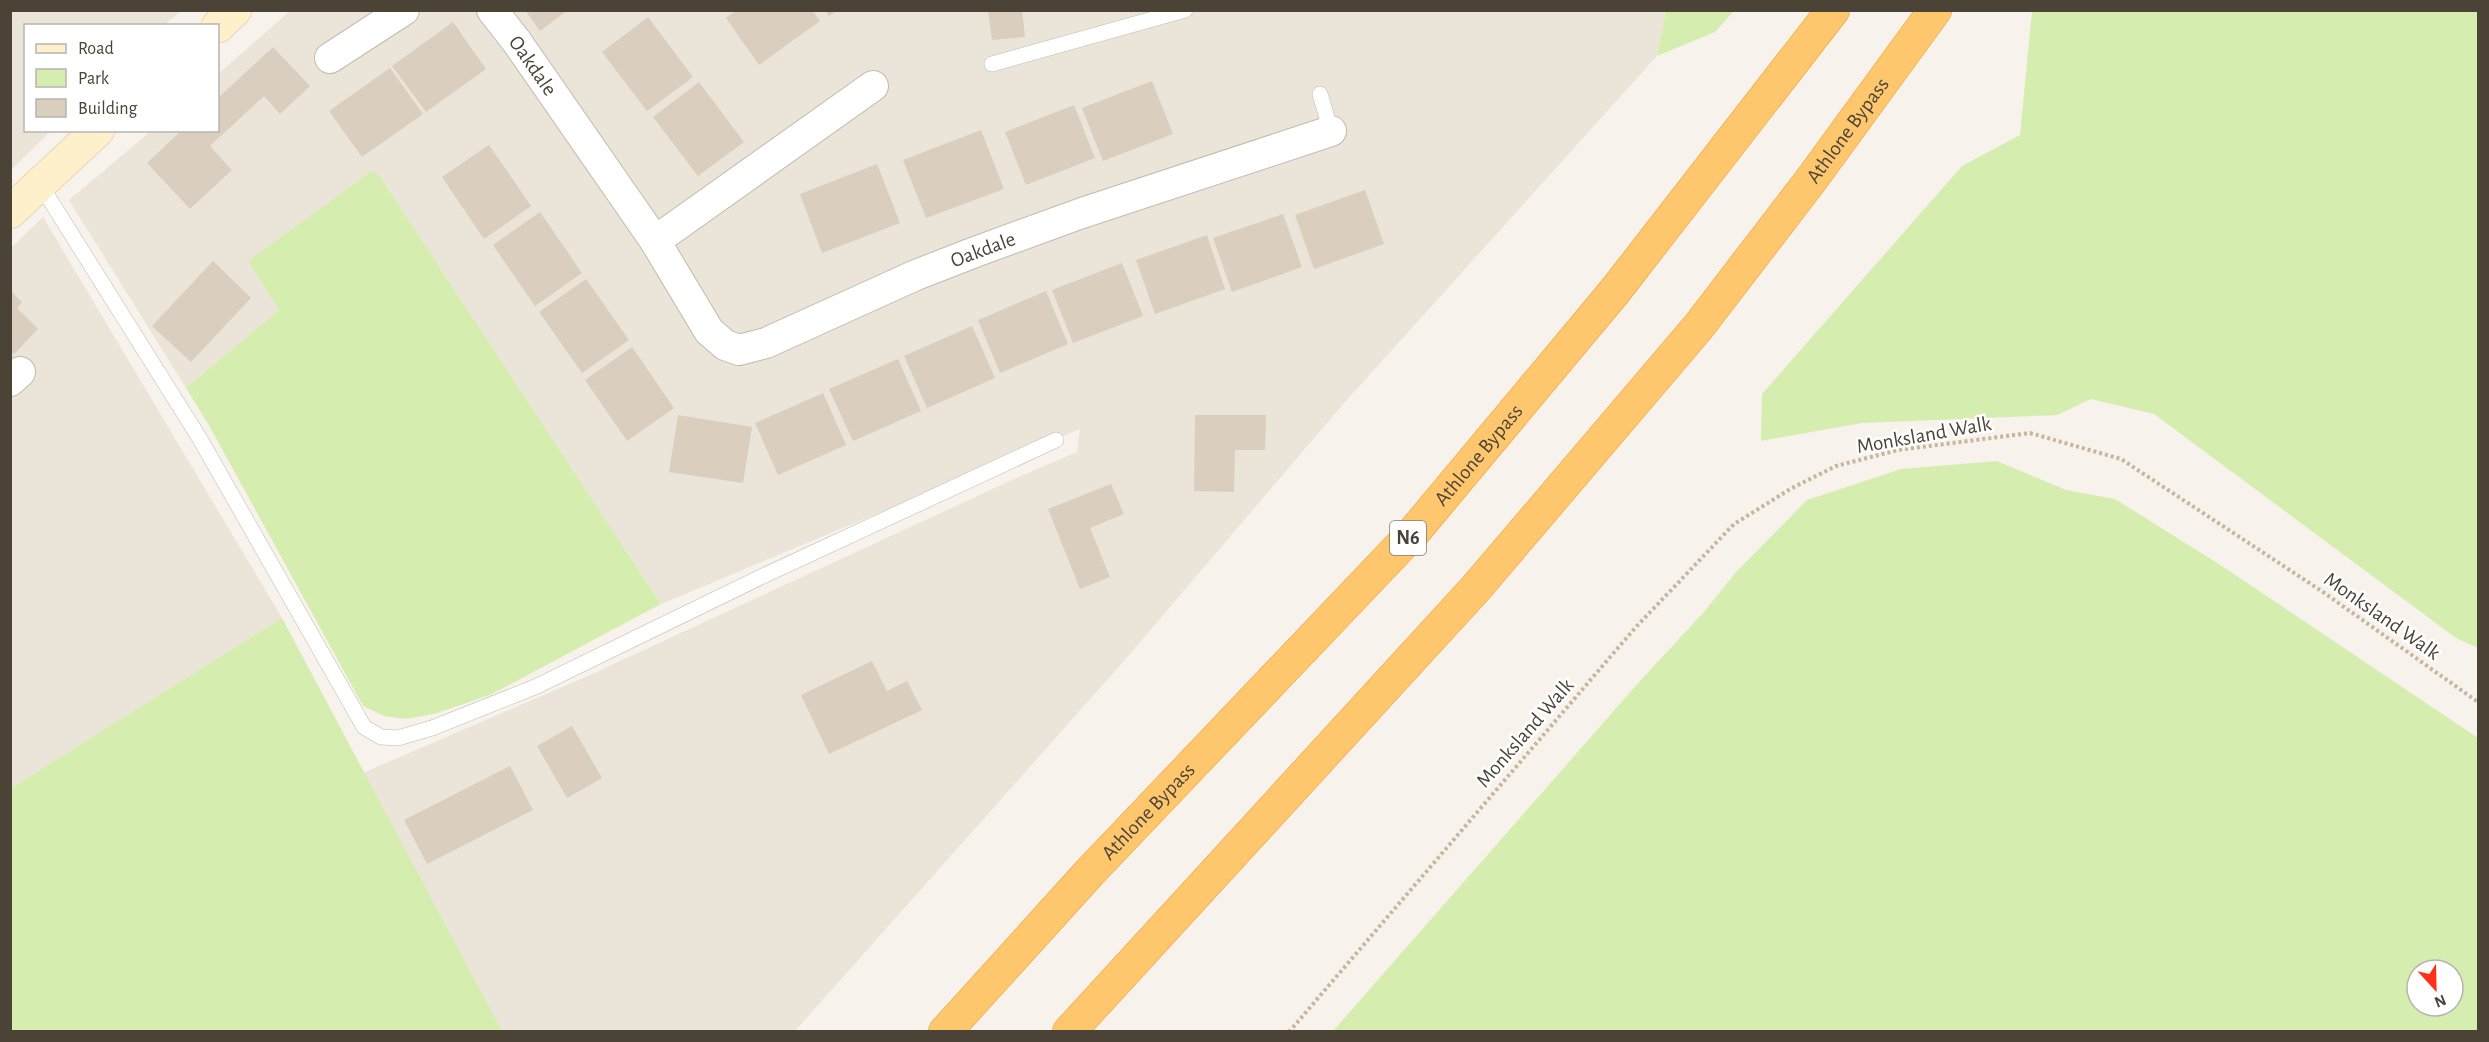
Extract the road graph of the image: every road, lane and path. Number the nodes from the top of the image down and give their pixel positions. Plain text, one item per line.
1 (235, 10) edge
2 (404, 10) edge
3 (492, 10) edge
4 (1185, 10) edge
5 (1833, 10) edge
6 (1935, 10) edge
7 (219, 25) edge
8 (330, 58) dead end
9 (992, 64) dead end
10 (873, 86) dead end
11 (1320, 94) dead end
12 (1331, 131) joint
13 (96, 132) edge
14 (40, 184) junction
15 (10, 212) edge
16 (655, 241) junction
17 (1056, 440) dead end
18 (2478, 702) edge
19 (945, 1032) edge
20 (1068, 1032) edge
21 (1289, 1032) edge

1 - 7 main road
2 - 8 street
3 - 16 street, Oakdale
4 - 9 lane
5 - 19 highway, Athlone Bypass / N6
6 - 20 highway, Athlone Bypass
10 - 16 street
11 - 12 lane, Oakdale
12 - 16 street, Oakdale
13 - 14 main road
14 - 15 main road
14 - 17 lane
18 - 21 path, Monksland Walk

